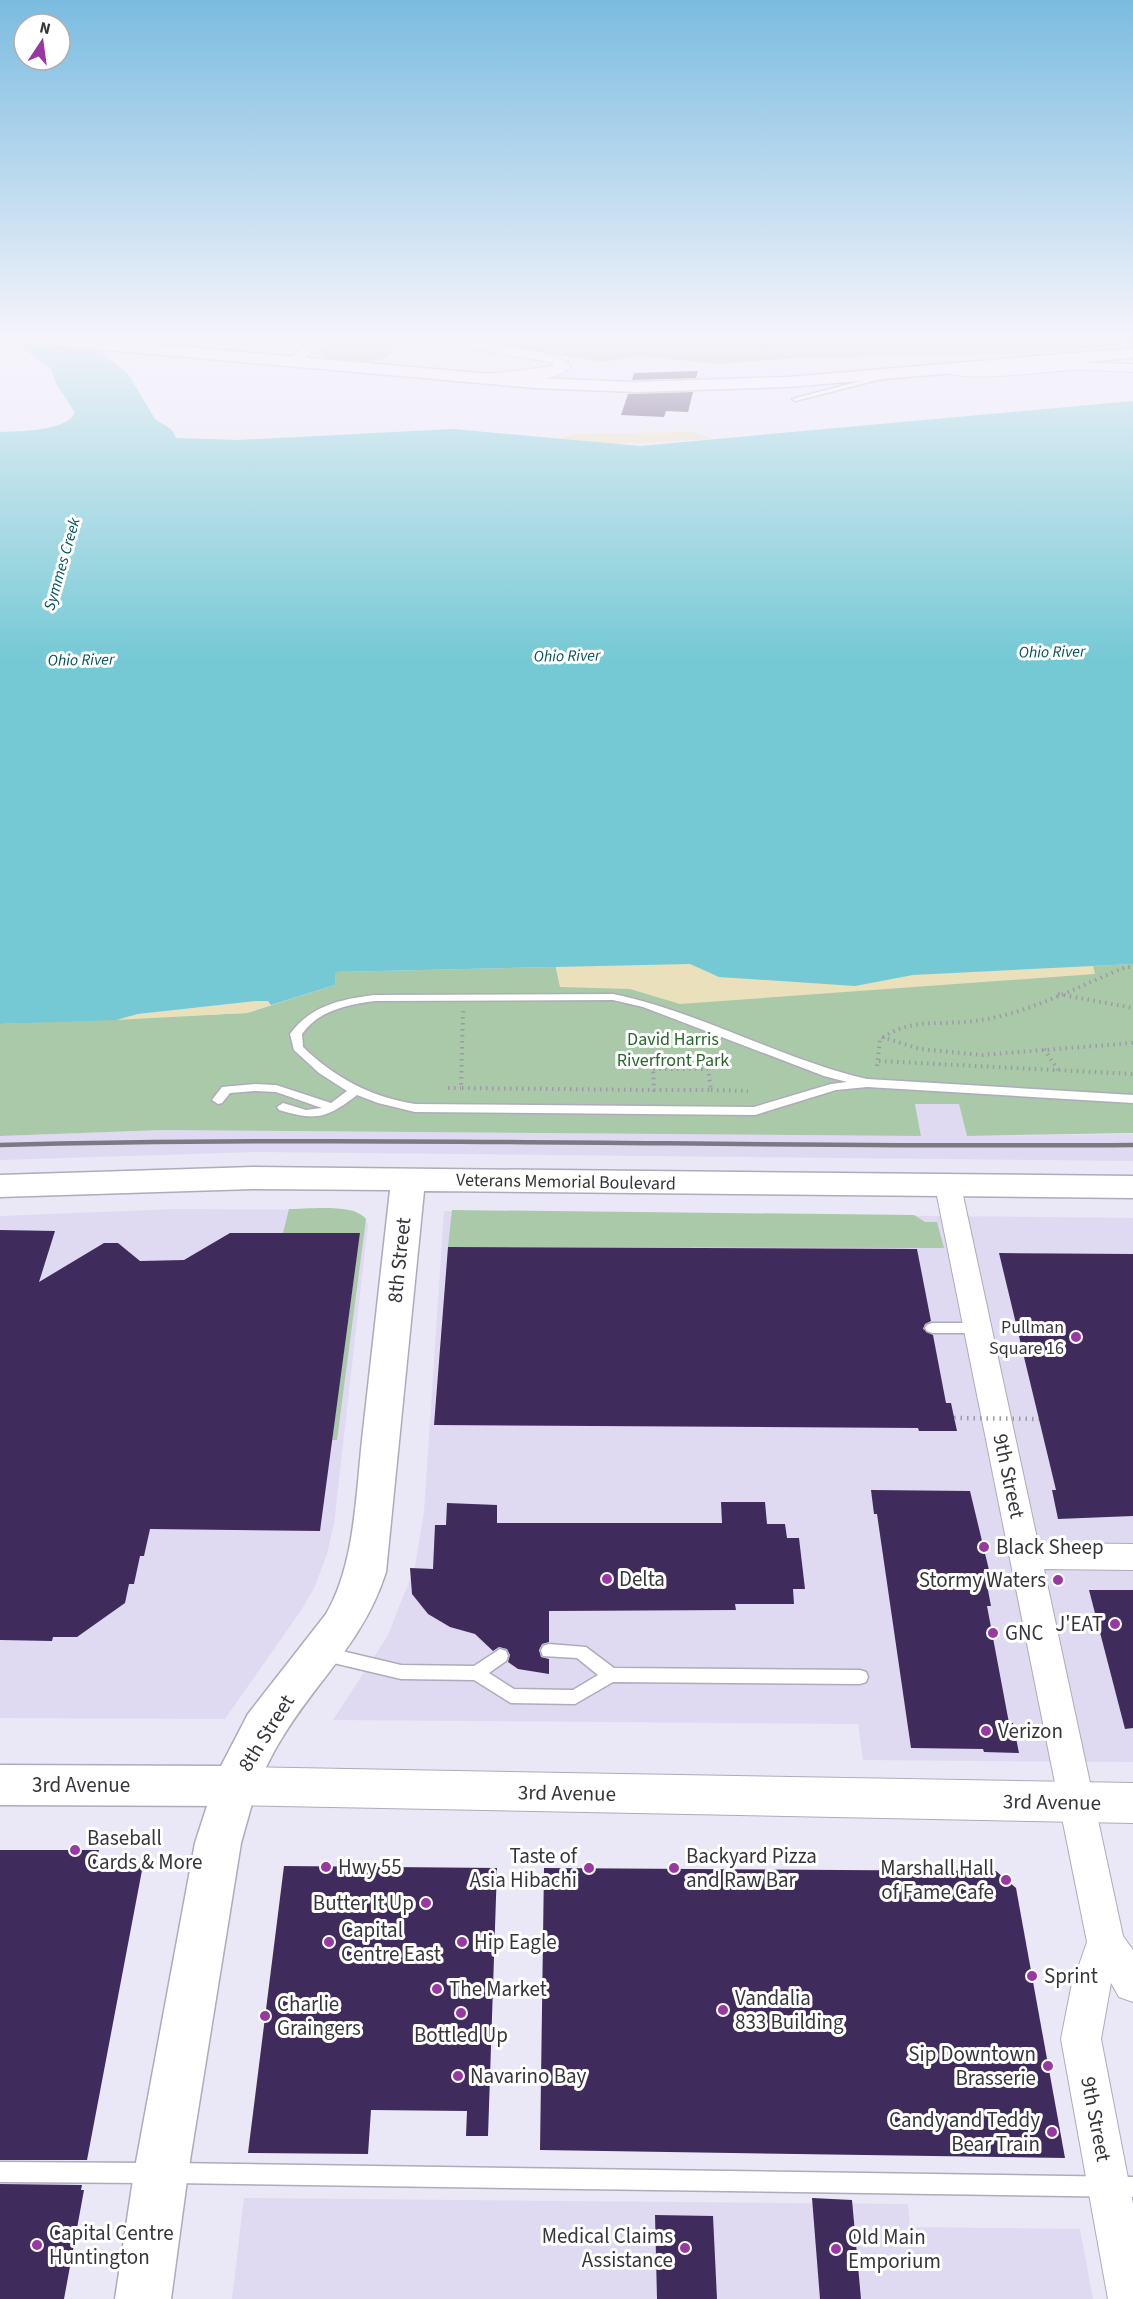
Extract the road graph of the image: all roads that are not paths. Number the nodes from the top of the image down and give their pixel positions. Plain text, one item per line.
1 (871, 1079) junction
2 (355, 1091) junction
3 (1133, 1099) edge
4 (218, 1100) dead end
5 (283, 1107) dead end
6 (333, 1107) junction
7 (408, 1181) junction
8 (0, 1186) edge
9 (948, 1186) junction
10 (1133, 1187) edge
11 (932, 1328) dead end
12 (978, 1328) junction
13 (1026, 1556) junction
14 (1133, 1557) edge
15 (549, 1651) dead end
16 (320, 1653) junction
17 (500, 1656) dead end
18 (477, 1673) junction
19 (611, 1675) junction
20 (860, 1677) dead end
21 (0, 1785) edge
22 (234, 1786) junction
23 (1076, 1803) junction
24 (1133, 1803) edge
25 (1107, 1942) junction
26 (1133, 1984) edge
27 (0, 2172) edge
28 (161, 2173) junction
29 (1121, 2187) edge
30 (143, 2299) edge
31 (1130, 2299) edge

1 - 2 lane
1 - 2 lane
1 - 3 lane
2 - 6 lane
4 - 6 lane
5 - 6 lane
7 - 8 main road, Veterans Memorial Boulevard
7 - 9 main road, Veterans Memorial Boulevard
7 - 16 main road, 8th Street
9 - 10 main road, Veterans Memorial Boulevard
9 - 12 street, 9th Street
11 - 12 lane
12 - 13 street, 9th Street
13 - 14 street
13 - 23 street, 9th Street
15 - 19 lane
16 - 18 lane
16 - 22 main road, 8th Street
17 - 18 lane
18 - 19 lane
19 - 20 lane
21 - 22 main road, 3rd Avenue
22 - 23 street, 3rd Avenue
22 - 28 main road, 8th Street
23 - 24 street, 3rd Avenue
23 - 25 street, 9th Street
25 - 26 street, 9th Street
25 - 29 street, 9th Street
27 - 28 lane
28 - 29 lane
28 - 30 main road, 8th Street
29 - 31 street, 9th Street

